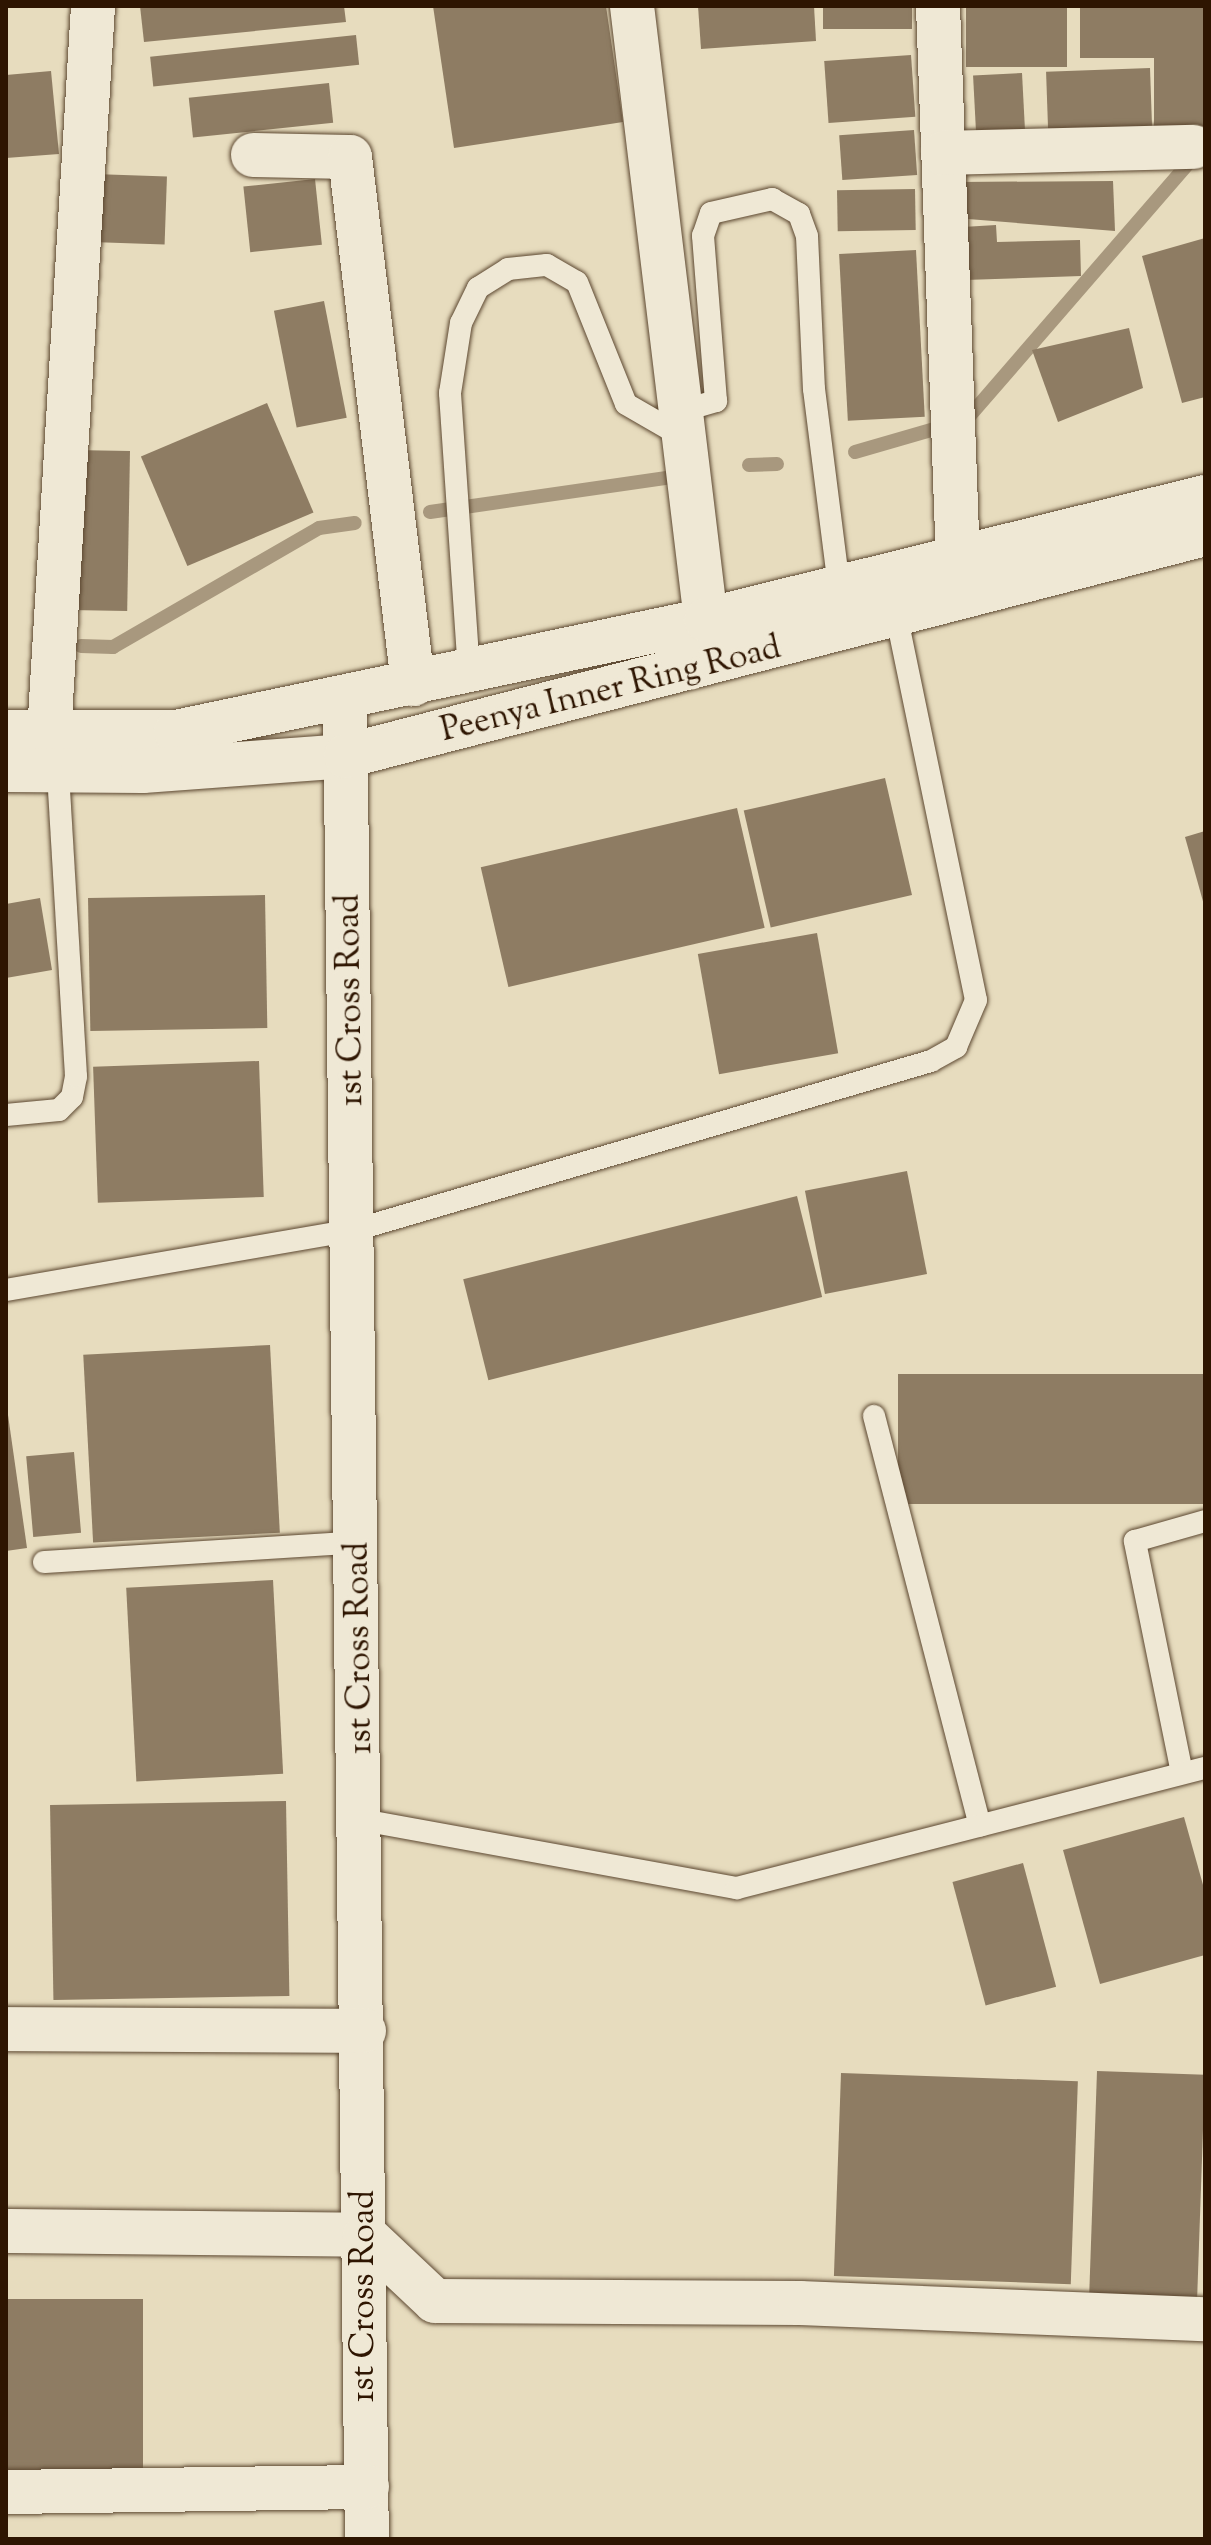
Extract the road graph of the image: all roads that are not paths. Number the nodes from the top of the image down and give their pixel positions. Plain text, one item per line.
1 (93, 6) edge
2 (632, 6) edge
3 (938, 6) edge
4 (1194, 147) dead end
5 (943, 153) junction
6 (253, 155) dead end
7 (677, 424) junction
8 (1205, 497) edge
9 (1205, 534) edge
10 (958, 561) junction
11 (839, 588) junction
12 (897, 617) junction
13 (706, 620) junction
14 (469, 672) junction
15 (413, 684) junction
16 (345, 698) junction
17 (6, 732) edge
18 (53, 752) junction
19 (346, 756) junction
20 (6, 770) edge
21 (6, 1115) edge
22 (355, 1230) junction
23 (6, 1290) edge
24 (874, 1416) dead end
25 (1205, 1521) edge
26 (359, 1542) junction
27 (44, 1562) dead end
28 (1205, 1768) edge
29 (1182, 1773) junction
30 (362, 1820) junction
31 (980, 1826) junction
32 (6, 2029) edge
33 (364, 2031) junction
34 (6, 2231) edge
35 (365, 2235) junction
36 (1205, 2319) edge
37 (367, 2487) junction
38 (6, 2492) edge
39 (367, 2539) edge

1 - 18 street
2 - 7 street
3 - 5 street
4 - 5 street
5 - 10 street
6 - 15 street
7 - 11 lane
7 - 13 street
7 - 14 lane
8 - 10 street, Peenya Inner Ring Road
9 - 12 street, Peenya Inner Ring Road
10 - 11 street, Peenya Inner Ring Road
11 - 13 street, Peenya Inner Ring Road
12 - 19 street, Peenya Inner Ring Road
12 - 22 lane
13 - 14 street, Peenya Inner Ring Road
14 - 15 street, Peenya Inner Ring Road
15 - 16 street, Peenya Inner Ring Road
16 - 18 street, Peenya Inner Ring Road
16 - 19 street, 1st Cross Road
17 - 18 street, Peenya Inner Ring Road
18 - 19 street, Peenya Inner Ring Road
18 - 20 street, Peenya Inner Ring Road
18 - 21 lane
19 - 22 street, 1st Cross Road
22 - 23 lane
22 - 26 street, 1st Cross Road
24 - 31 lane
25 - 29 lane
26 - 27 lane
26 - 30 street, 1st Cross Road
28 - 29 lane
29 - 31 lane
30 - 31 lane
30 - 33 street, 1st Cross Road
32 - 33 street
33 - 35 street, 1st Cross Road
34 - 35 street
35 - 36 street
35 - 37 street, 1st Cross Road
37 - 38 street
37 - 39 street, 1st Cross Road

